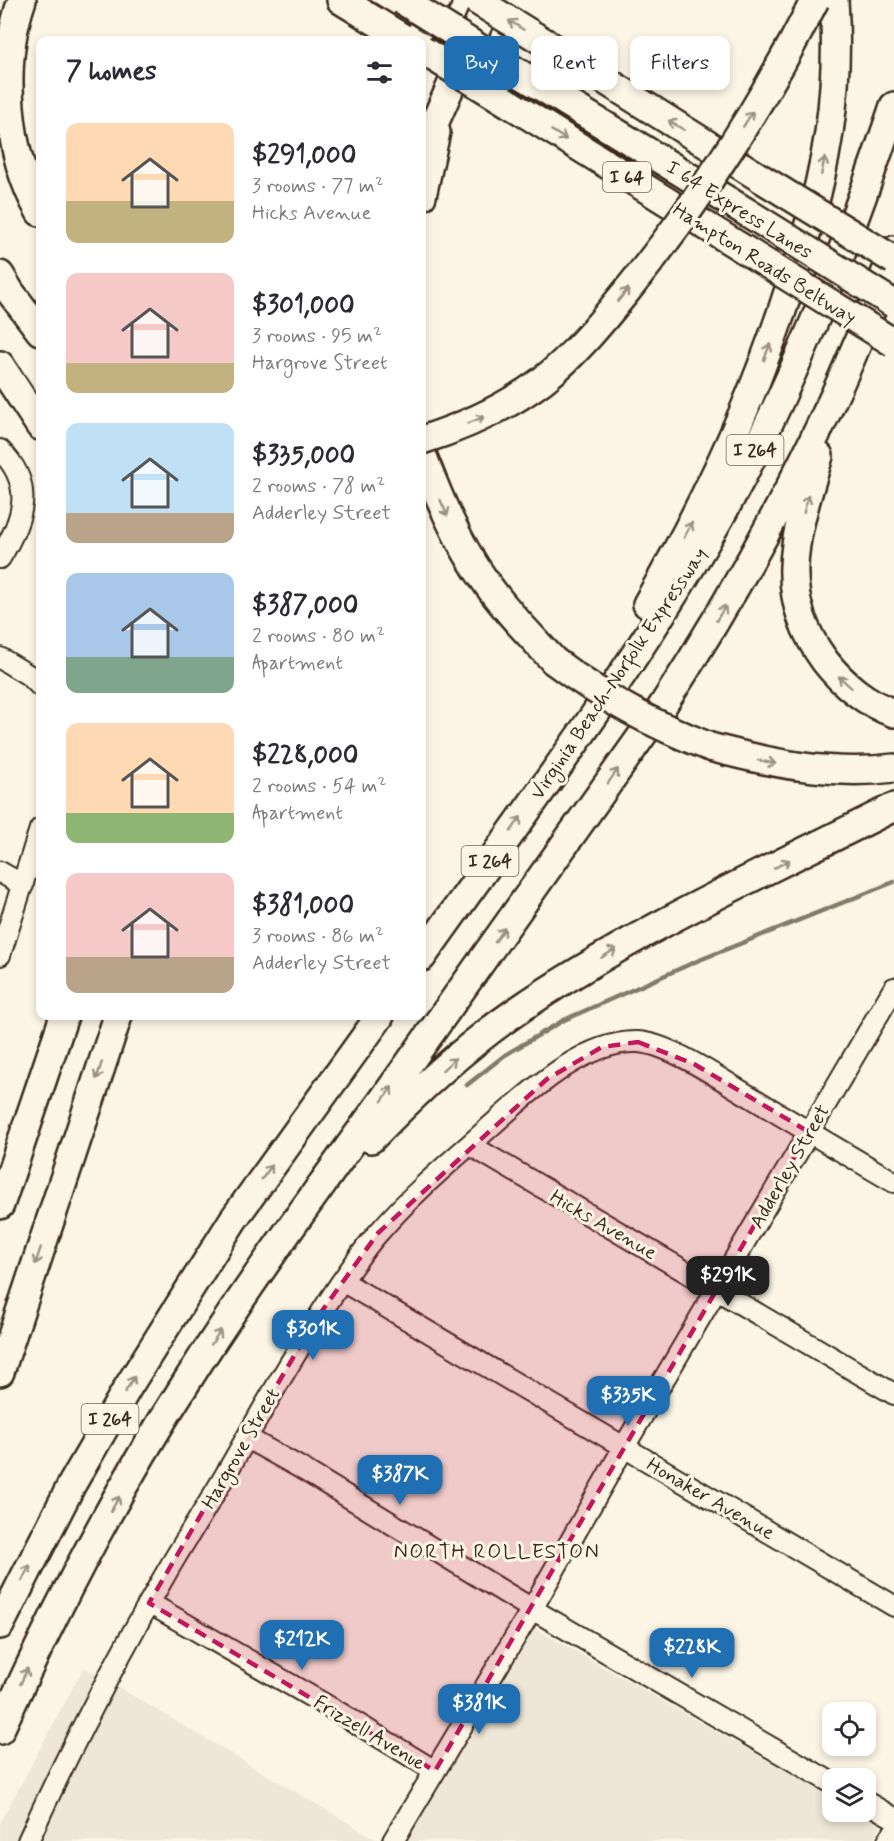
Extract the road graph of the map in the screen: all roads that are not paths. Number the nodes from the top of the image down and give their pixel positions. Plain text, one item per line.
1 (22, 0) edge
2 (341, 0) edge
3 (402, 0) edge
4 (437, 0) edge
5 (476, 0) edge
6 (489, 0) edge
7 (815, 0) edge
8 (834, 0) edge
9 (399, 36) edge
10 (420, 36) edge
11 (426, 52) edge
12 (445, 96) junction
13 (894, 106) edge
14 (426, 141) edge
15 (426, 179) edge
16 (36, 205) edge
17 (894, 250) edge
18 (891, 262) edge
19 (0, 276) edge
20 (811, 291) junction
21 (894, 304) edge
22 (36, 326) edge
23 (894, 343) edge
24 (894, 354) edge
25 (0, 365) edge
26 (845, 371) junction
27 (36, 420) edge
28 (426, 439) edge
29 (0, 450) edge
30 (426, 464) edge
31 (0, 558) edge
32 (8, 663) edge
33 (36, 683) edge
34 (894, 713) edge
35 (558, 765) junction
36 (894, 768) edge
37 (894, 807) edge
38 (36, 841) edge
39 (0, 872) edge
40 (22, 885) junction
41 (426, 951) edge
42 (0, 955) edge
43 (894, 987) edge
44 (63, 1020) edge
45 (117, 1020) edge
46 (377, 1020) edge
47 (809, 1132) junction
48 (470, 1145) junction
49 (894, 1182) edge
50 (0, 1205) edge
51 (292, 1227) junction
52 (342, 1281) junction
53 (717, 1290) junction
54 (0, 1372) edge
55 (894, 1394) edge
56 (247, 1438) junction
57 (624, 1447) junction
58 (149, 1603) junction
59 (894, 1606) edge
60 (532, 1609) junction
61 (0, 1625) edge
62 (0, 1730) edge
63 (435, 1771) junction
64 (822, 1777) edge
65 (876, 1808) edge
66 (894, 1818) edge
67 (894, 1832) edge
68 (28, 1841) edge
69 (393, 1841) edge
70 (888, 1841) edge

1 - 16 highway
2 - 9 highway
3 - 21 highway, I 64 Express Lanes, bridge
4 - 10 highway
18 -> 5 highway, bridge
6 - 12 highway
28 -> 7 highway, bridge
35 -> 8 highway
11 -> 20 highway, Hampton Roads Beltway / I 64, bridge
12 - 14 highway
12 - 15 highway
13 - 35 highway, Virginia Beach-Norfolk Expressway / I 264
17 - 18 highway
18 - 26 highway
19 - 22 highway
20 - 23 highway, Hampton Roads Beltway / I 64, bridge
20 - 24 highway, bridge
25 - 27 highway
34 -> 26 highway
51 -> 26 highway
29 - 31 street
30 -> 36 highway, bridge
32 - 33 street
41 -> 35 highway, Virginia Beach-Norfolk Expressway / I 264
51 -> 37 highway
38 - 40 street
39 - 40 street
40 - 42 street
43 - 47 street, Adderley Street
44 - 50 highway
45 -> 54 highway
61 -> 46 highway, I 264
47 - 48 street, Hargrove Street
47 - 49 street, Hargrove Street
47 - 53 street, Adderley Street
48 - 52 street, Hargrove Street
48 - 53 street, Hicks Avenue
62 -> 51 highway
52 - 56 street, Hargrove Street
52 - 57 street, Honaker Avenue
53 - 55 street, Hicks Avenue
53 - 57 street, Adderley Street
56 - 58 street, Hargrove Street
56 - 60 street
57 - 59 street, Honaker Avenue
57 - 60 street, Adderley Street
58 - 63 street, Frizzell Avenue
58 - 68 street, Hargrove Street
60 - 63 street, Adderley Street
60 - 64 street
63 - 69 street, Adderley Street
65 - 66 street
67 - 70 street

